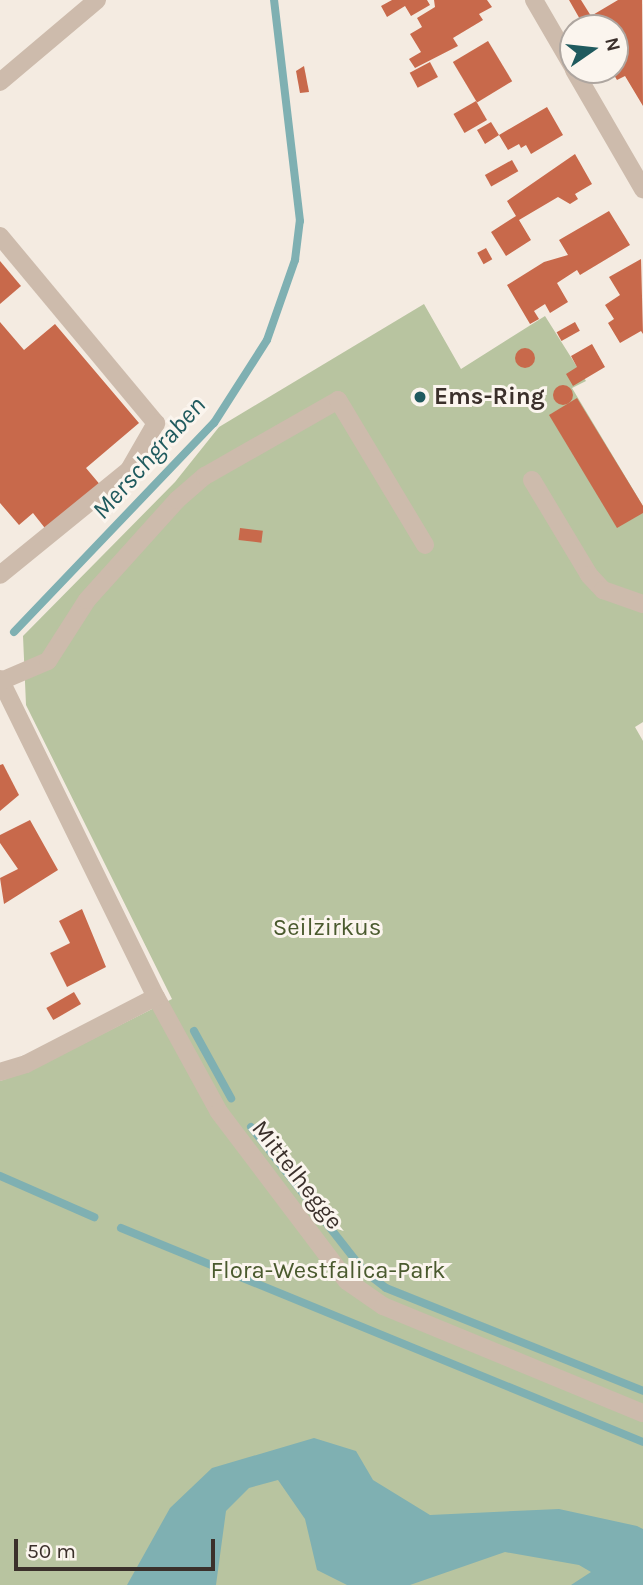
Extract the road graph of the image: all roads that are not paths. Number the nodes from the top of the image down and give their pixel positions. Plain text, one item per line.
1 (97, 0) edge
2 (534, 0) edge
3 (559, 43) edge
4 (0, 82) edge
5 (583, 84) edge
6 (643, 189) edge
7 (0, 236) edge
8 (532, 480) dead end
9 (425, 545) dead end
10 (2, 569) edge
11 (643, 604) edge
12 (1, 680) edge
13 (156, 997) junction
14 (0, 1072) edge
15 (643, 1413) edge

1 - 4 street
2 - 3 street
5 - 6 street
7 - 10 street
8 - 11 street
9 - 12 street
12 - 13 street, Mittelhegge
13 - 14 street
13 - 15 street, Mittelhegge

